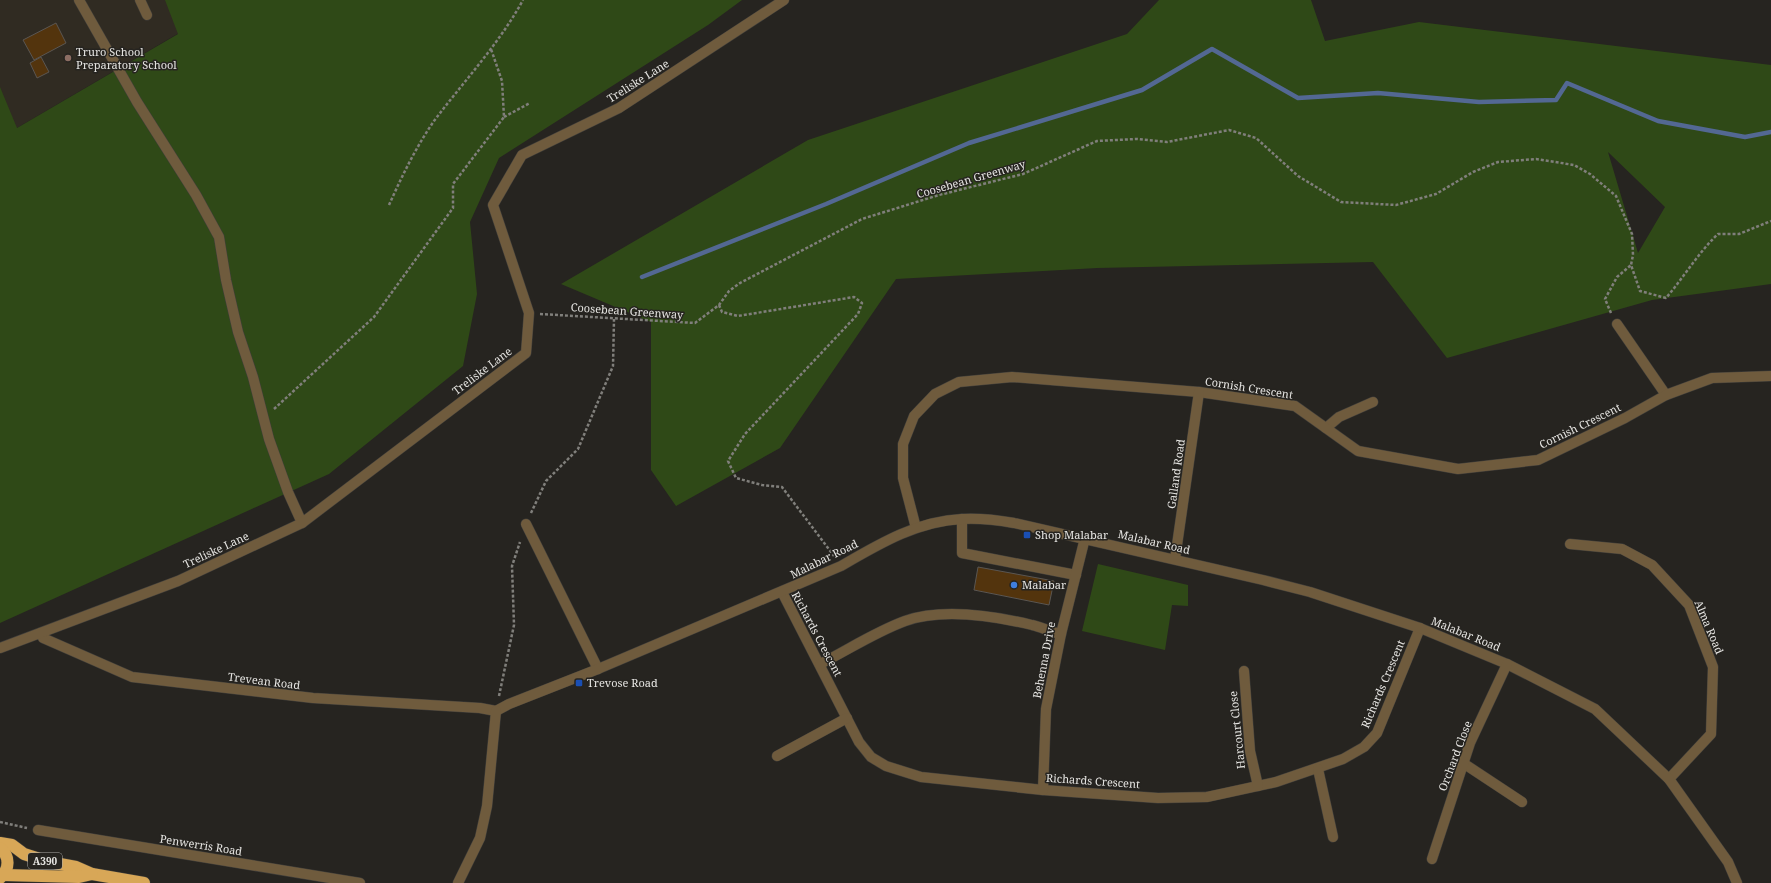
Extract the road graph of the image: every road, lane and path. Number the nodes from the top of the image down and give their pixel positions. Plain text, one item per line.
1 (79, 0) edge
2 (140, 0) edge
3 (523, 0) edge
4 (784, 0) edge
5 (147, 15) dead end
6 (491, 49) junction
7 (530, 103) dead end
8 (504, 117) junction
9 (389, 205) dead end
10 (1771, 221) edge
11 (1632, 265) junction
12 (719, 305) junction
13 (529, 313) junction
14 (614, 319) junction
15 (1616, 324) joint
16 (1771, 376) edge
17 (1199, 392) junction
18 (1666, 395) junction
19 (1373, 402) dead end
20 (264, 419) junction
21 (1326, 428) junction
22 (962, 519) junction
23 (302, 523) junction
24 (526, 524) junction
25 (916, 528) junction
26 (1086, 538) junction
27 (1570, 544) dead end
28 (1175, 559) junction
29 (841, 566) junction
30 (1076, 575) junction
31 (782, 592) junction
32 (1420, 628) junction
33 (41, 633) junction
34 (1061, 634) junction
35 (0, 648) edge
36 (820, 664) junction
37 (1507, 664) junction
38 (598, 669) junction
39 (1244, 671) dead end
40 (496, 711) junction
41 (848, 718) junction
42 (777, 756) dead end
43 (1463, 763) junction
44 (1318, 769) junction
45 (1669, 779) junction
46 (1258, 786) junction
47 (1043, 790) junction
48 (1522, 802) dead end
49 (0, 822) edge
50 (38, 830) joint
51 (1333, 837) dead end
52 (0, 843) edge
53 (0, 848) edge
54 (1432, 859) dead end
55 (92, 874) junction
56 (2, 877) edge
57 (144, 883) edge
58 (360, 883) edge
59 (458, 883) edge
60 (1737, 883) edge

1 - 20 street
2 - 5 street
3 - 6 path
4 - 13 street, Treliske Lane
6 - 8 path
6 - 9 path
7 - 8 path
8 - 20 path
10 - 11 path, Coosebean Greenway
11 - 12 path, Coosebean Greenway
11 - 15 path
12 - 14 path, Coosebean Greenway
12 - 29 path
13 - 14 path, Coosebean Greenway
13 - 23 street, Treliske Lane
14 - 24 path
15 - 18 street
16 - 18 street, Cornish Crescent
17 - 21 street, Cornish Crescent
17 - 25 street, Cornish Crescent
17 - 28 street, Galland Road
18 - 21 street, Cornish Crescent
19 - 21 street
20 - 23 street
22 - 25 street, Malabar Road
22 - 26 street, Malabar Road
22 - 30 street
23 - 33 street, Treliske Lane
24 - 38 street
24 - 40 path
25 - 29 street, Malabar Road
26 - 28 street, Malabar Road
26 - 30 street, Behenna Drive
27 - 45 street, Alma Road
28 - 32 street, Malabar Road
29 - 31 street, Malabar Road
30 - 34 street, Behenna Drive
31 - 36 street, Richards Crescent
31 - 38 street, Malabar Road
32 - 37 street, Malabar Road
32 - 44 street, Richards Crescent
33 - 35 street, Treliske Lane
33 - 40 street, Trevean Road
34 - 36 street
34 - 47 street, Behenna Drive
36 - 41 street, Richards Crescent
37 - 43 street, Orchard Close
37 - 45 street, Malabar Road
38 - 40 street, Malabar Road
39 - 46 street, Harcourt Close
40 - 59 street
41 - 42 street
41 - 47 street, Richards Crescent
43 - 48 street
43 - 54 street, Orchard Close
44 - 46 street, Richards Crescent
44 - 51 street
45 - 60 street, Malabar Road
46 - 47 street, Richards Crescent
49 - 50 path
50 - 58 street, Penwerris Road
52 - 55 highway, A390
53 - 56 highway
55 - 56 highway, A390
55 - 57 highway, A390

